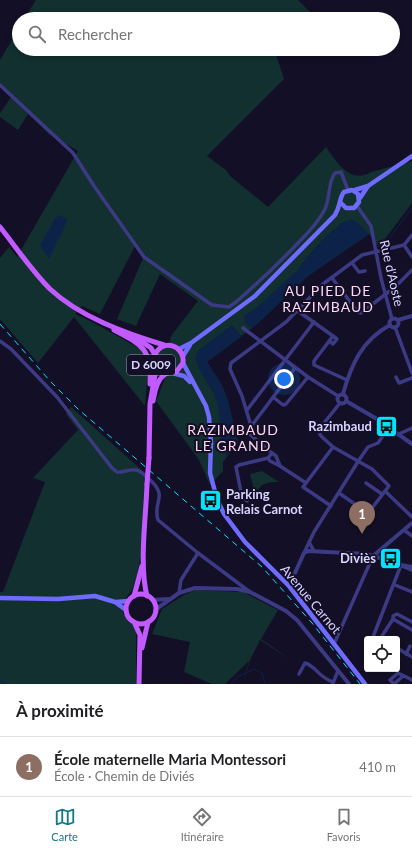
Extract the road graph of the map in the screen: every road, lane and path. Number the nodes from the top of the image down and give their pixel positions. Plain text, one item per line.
1 (0, 85) edge
2 (412, 156) edge
3 (368, 186) junction
4 (348, 190) junction
5 (355, 190) junction
6 (360, 198) junction
7 (341, 203) junction
8 (357, 206) junction
9 (350, 209) junction
10 (335, 215) junction
11 (0, 227) edge
12 (412, 235) edge
13 (404, 245) junction
14 (376, 252) junction
15 (412, 256) edge
16 (352, 263) junction
17 (412, 270) edge
18 (365, 271) dead end
19 (332, 278) junction
20 (385, 294) junction
21 (298, 311) junction
22 (91, 316) junction
23 (412, 316) edge
24 (392, 319) junction
25 (398, 320) junction
26 (314, 322) junction
27 (390, 325) junction
28 (395, 327) junction
29 (243, 328) dead end
30 (126, 332) junction
31 (0, 341) edge
32 (261, 342) junction
33 (191, 343) junction
34 (164, 345) junction
35 (179, 349) junction
36 (155, 355) junction
37 (183, 356) junction
38 (285, 360) junction
39 (183, 363) junction
40 (156, 365) junction
41 (295, 368) junction
42 (170, 373) junction
43 (412, 374) edge
44 (308, 377) junction
45 (396, 378) dead end
46 (412, 378) edge
47 (347, 380) junction
48 (198, 390) junction
49 (340, 395) junction
50 (273, 397) junction
51 (346, 401) junction
52 (340, 403) junction
53 (247, 410) junction
54 (150, 417) junction
55 (251, 426) junction
56 (389, 427) junction
57 (412, 428) edge
58 (401, 436) junction
59 (412, 444) edge
60 (149, 445) junction
61 (333, 447) junction
62 (272, 453) junction
63 (268, 458) junction
64 (359, 460) junction
65 (280, 466) junction
66 (306, 483) junction
67 (366, 483) dead end
68 (383, 492) junction
69 (339, 494) junction
70 (247, 501) dead end
71 (331, 506) junction
72 (412, 517) edge
73 (412, 523) edge
74 (404, 530) junction
75 (412, 536) edge
76 (309, 542) junction
77 (314, 551) junction
78 (304, 553) junction
79 (144, 554) junction
80 (198, 554) junction
81 (373, 556) junction
82 (401, 565) junction
83 (412, 567) edge
84 (412, 570) edge
85 (395, 585) junction
86 (289, 586) junction
87 (250, 592) junction
88 (412, 592) edge
89 (179, 593) junction
90 (134, 596) junction
91 (147, 596) junction
92 (0, 598) edge
93 (169, 599) junction
94 (153, 600) junction
95 (128, 601) junction
96 (115, 602) junction
97 (126, 610) junction
98 (155, 610) junction
99 (383, 612) junction
100 (393, 618) junction
101 (134, 622) junction
102 (148, 622) junction
103 (412, 622) edge
104 (412, 630) edge
105 (373, 636) edge
106 (381, 636) edge
107 (334, 644) junction
108 (410, 646) dead end
109 (400, 650) edge
110 (406, 654) junction
111 (140, 657) junction
112 (412, 657) edge
113 (338, 671) junction
114 (299, 674) dead end
115 (403, 676) dead end
116 (412, 680) edge
117 (333, 683) edge
118 (139, 684) edge
119 (349, 684) edge
120 (365, 684) edge

1 - 4 street
2 - 3 main road
3 - 5 main road
3 - 6 main road
4 - 5 main road
4 - 7 main road
5 - 6 main road
6 - 8 main road
7 - 9 main road
7 - 10 main road
8 - 9 main road
8 - 14 street, Rue d'Aoste
9 - 10 main road
10 - 33 main road
11 - 22 main road, D 6009
12 - 13 street
13 - 14 street
13 - 15 street
14 - 16 street
14 - 20 street, Rue d'Aoste
16 - 18 street
16 - 19 street
17 - 20 street
19 - 20 street
19 - 21 street
20 - 24 street, Rue d'Aoste
21 - 26 street
21 - 32 street
22 - 30 main road, D 6009
22 - 60 main road, D 6009
23 - 25 street
24 - 25 street
24 - 27 street
25 - 28 street
26 - 38 street
26 - 47 street
27 - 28 street
27 - 47 street
28 - 43 street
29 - 32 street
30 - 34 main road, D 6009
30 - 36 main road, D 6009
31 - 80 street
32 - 38 street
32 - 53 street
33 - 35 main road
33 - 37 main road
34 - 35 main road
34 - 36 main road
35 - 37 main road
36 - 40 main road
37 - 39 main road
38 - 41 street
38 - 53 street
39 - 42 main road
39 - 48 main road, Avenue Carnot
40 - 42 main road
40 - 54 main road, D 6009
41 - 44 street
41 - 50 street
42 - 48 main road
42 - 54 main road, D 6009
44 - 49 street
44 - 50 street
45 - 46 street
47 - 49 street
48 - 86 main road, Avenue Carnot
49 - 51 street
49 - 52 street
50 - 55 street
51 - 52 street
51 - 56 street
52 - 61 street
53 - 55 street
54 - 60 main road, D 6009
55 - 62 street
56 - 58 street
56 - 64 street
57 - 58 street
58 - 59 street
60 - 79 main road, D 6009, bridge
61 - 64 street
61 - 66 street
62 - 63 street
62 - 65 street
63 - 65 street
63 - 70 street
64 - 68 street
64 - 69 street
65 - 66 street
66 - 71 street
67 - 68 street
68 - 69 street
68 - 72 street
69 - 71 street
71 - 76 street
73 - 74 street
74 - 75 street
74 - 81 street
76 - 77 street
76 - 78 street
77 - 78 street
77 - 81 street
78 - 86 street
79 - 90 main road, D 6009
79 - 91 main road, D 6009
80 - 87 street
80 - 89 street
81 - 82 street
81 - 107 street
82 - 83 street
82 - 84 street
82 - 85 street
85 - 88 street
85 - 99 street
86 - 107 main road, Avenue Carnot
87 - 89 street
87 - 113 street
89 - 93 street
90 - 91 main road
90 - 95 main road
91 - 94 main road
92 - 96 main road
93 - 94 street
93 - 98 street
94 - 98 main road
95 - 96 main road
95 - 97 main road
96 - 97 main road
97 - 101 main road
98 - 102 main road
99 - 100 street
99 - 105 street
100 - 103 street
100 - 104 street
100 - 106 street
101 - 102 main road
101 - 111 main road
102 - 111 main road
107 - 120 main road, Avenue Carnot
108 - 110 street
109 - 110 street
110 - 112 street
111 - 118 main road
113 - 117 street
113 - 119 street
114 - 117 street
115 - 116 street

